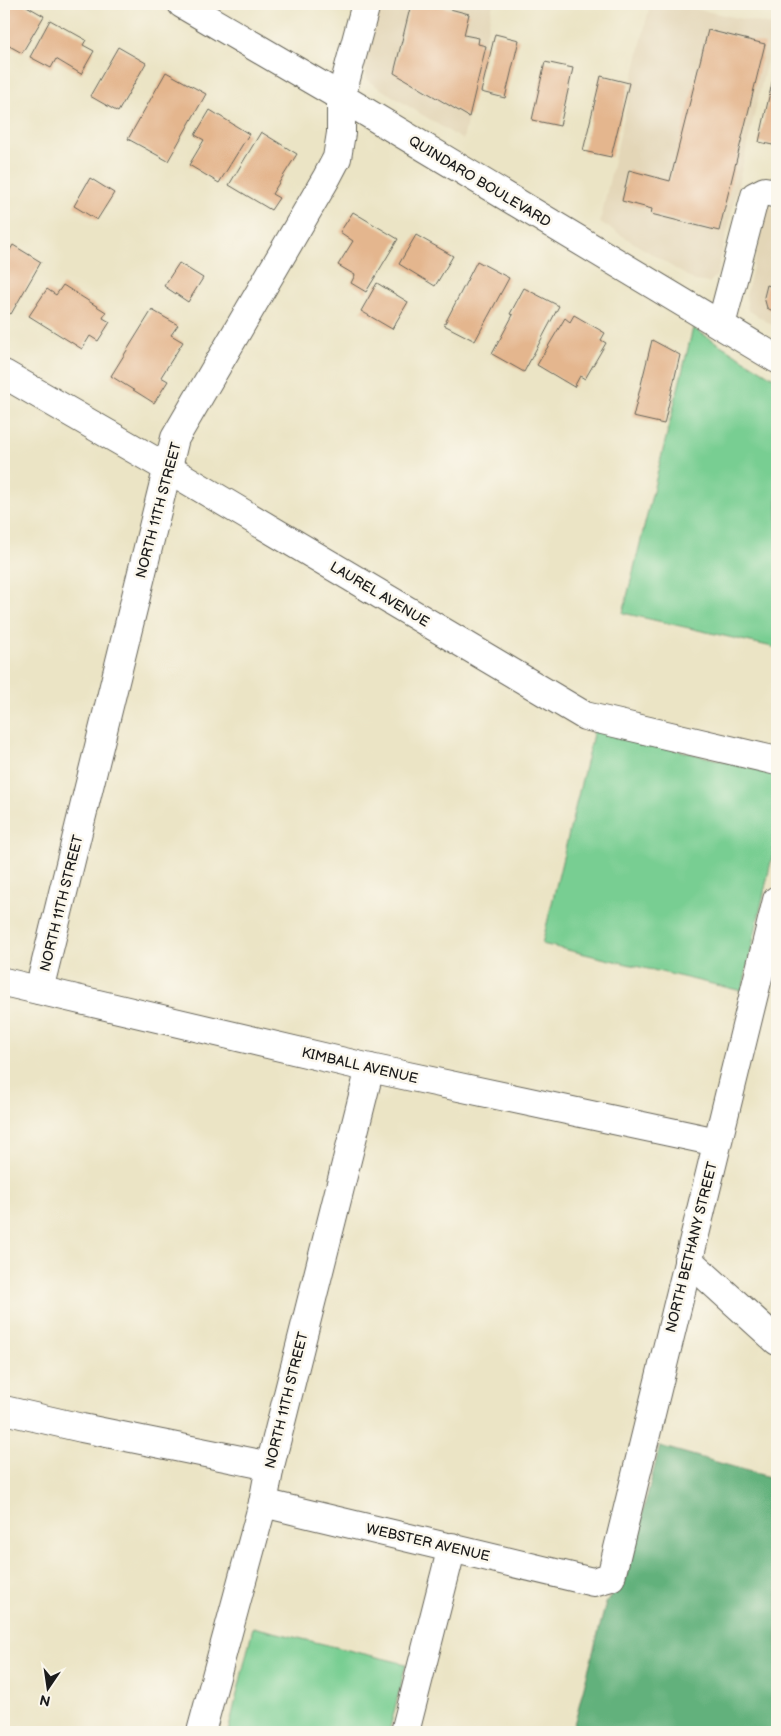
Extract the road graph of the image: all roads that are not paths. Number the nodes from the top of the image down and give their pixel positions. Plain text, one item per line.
1 (182, 4) edge
2 (366, 4) edge
3 (341, 97) junction
4 (777, 194) edge
5 (721, 324) junction
6 (777, 359) edge
7 (4, 374) edge
8 (167, 468) junction
9 (777, 761) edge
10 (777, 900) edge
11 (4, 982) edge
12 (39, 990) junction
13 (370, 1068) junction
14 (717, 1142) junction
15 (688, 1260) junction
16 (777, 1341) edge
17 (4, 1410) edge
18 (270, 1466) junction
19 (262, 1503) junction
20 (452, 1548) junction
21 (593, 1582) joint
22 (201, 1732) edge
23 (405, 1732) edge

1 - 3 street, QUINDARO BOULEVARD
2 - 3 street, NORTH 11TH STREET
3 - 5 street, QUINDARO BOULEVARD
3 - 8 street, NORTH 11TH STREET
4 - 5 street
5 - 6 street, QUINDARO BOULEVARD
7 - 8 street, LAUREL AVENUE
8 - 9 street, LAUREL AVENUE
8 - 12 street, NORTH 11TH STREET
10 - 14 street, NORTH BETHANY STREET
11 - 12 street, KIMBALL AVENUE
12 - 13 street, KIMBALL AVENUE
13 - 14 street, KIMBALL AVENUE
13 - 18 street, NORTH 11TH STREET
14 - 15 street, NORTH BETHANY STREET
15 - 16 street
15 - 21 street, NORTH BETHANY STREET
17 - 18 street
18 - 19 street, NORTH 11TH STREET
19 - 20 street, WEBSTER AVENUE
19 - 22 street, NORTH 11TH STREET
20 - 21 street, WEBSTER AVENUE
20 - 23 street

